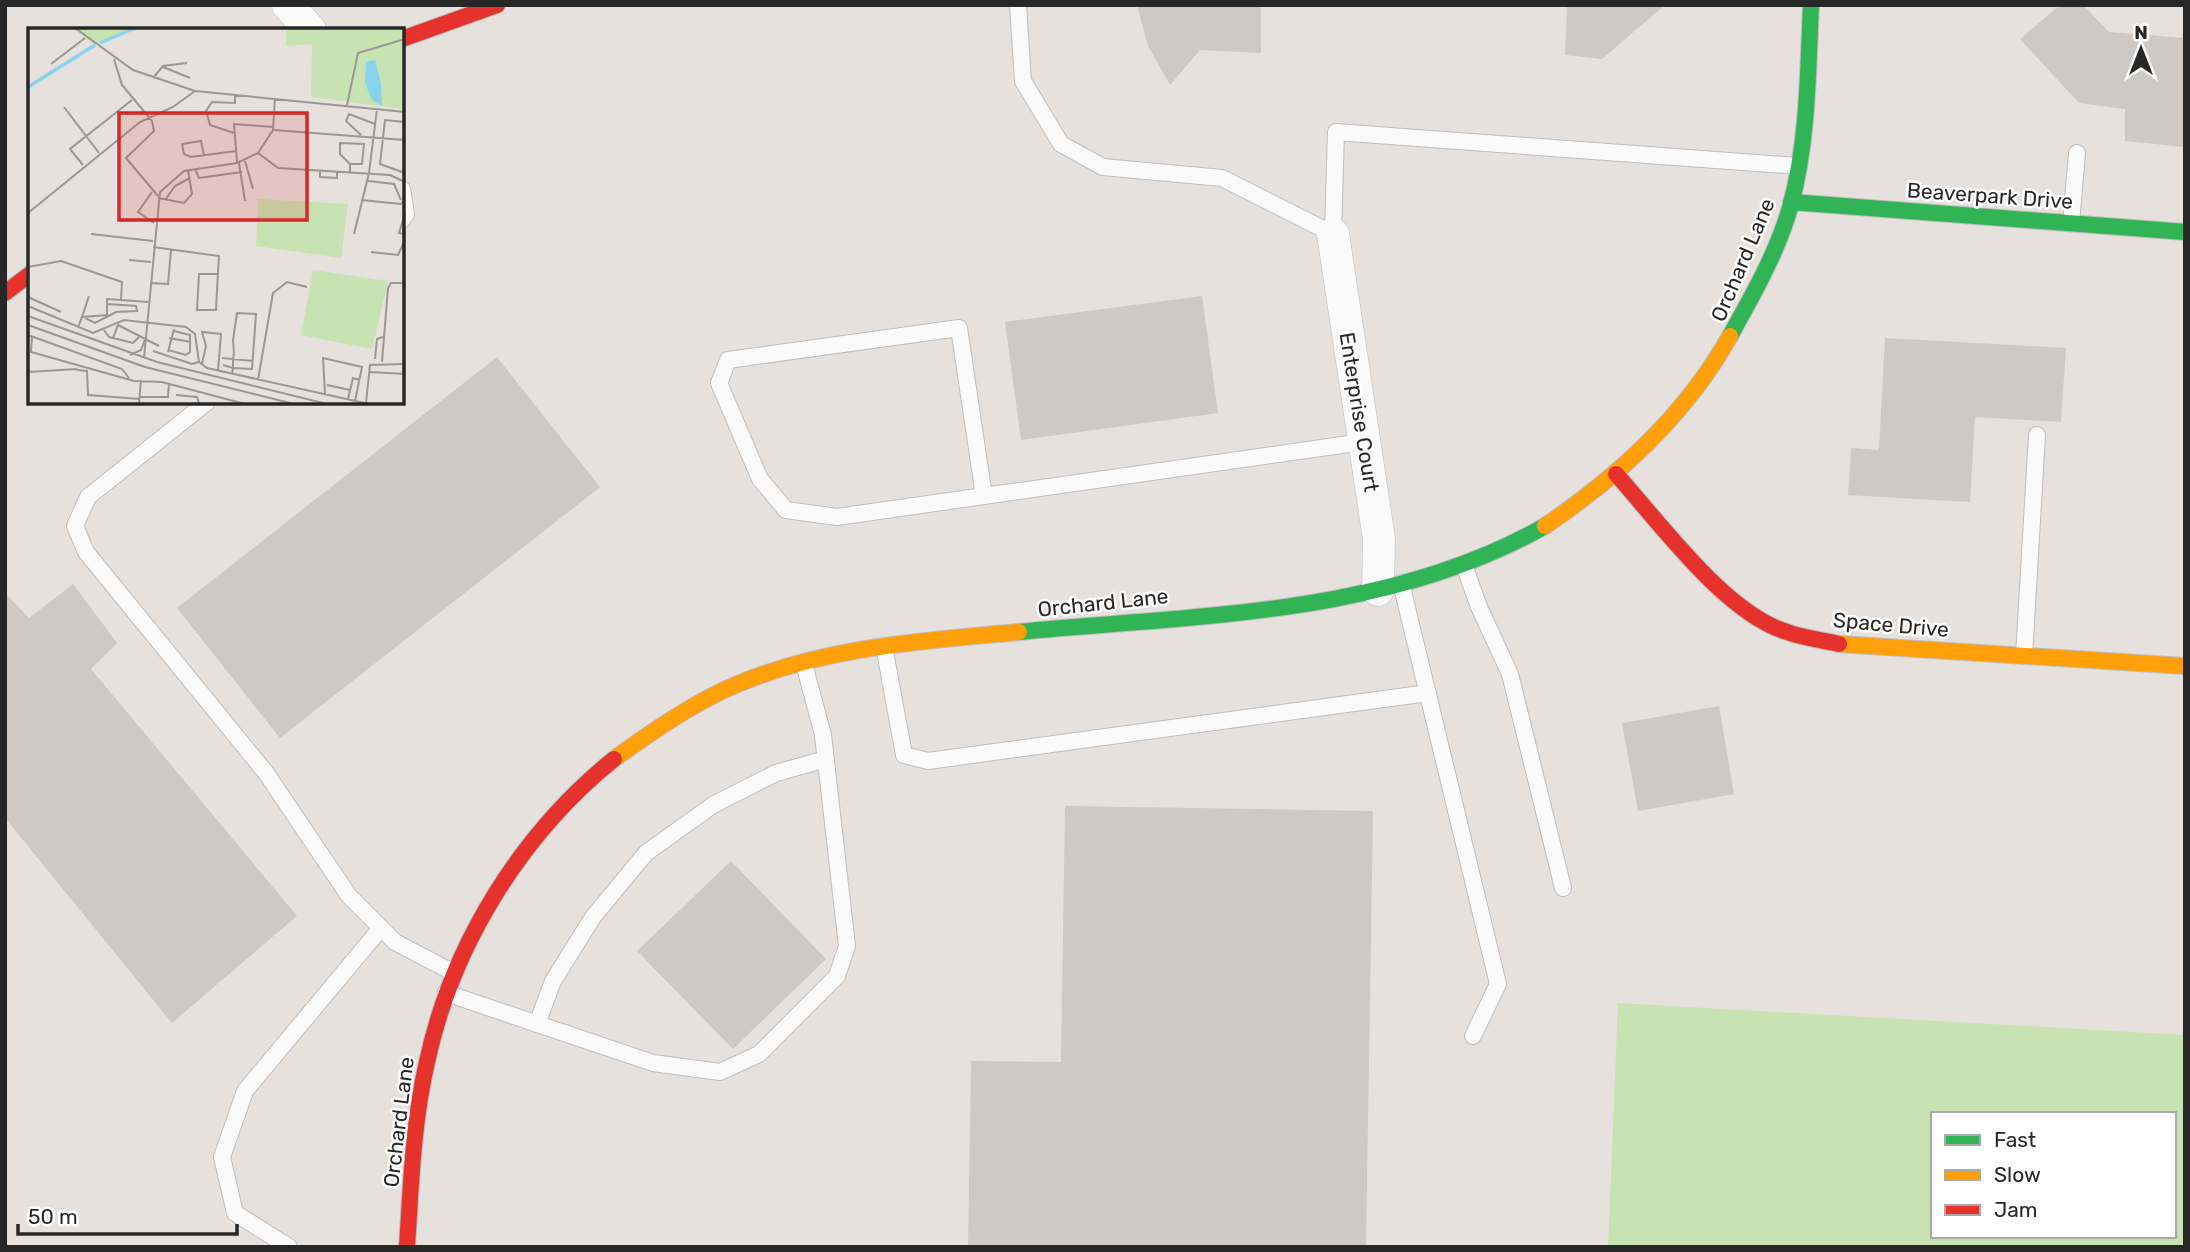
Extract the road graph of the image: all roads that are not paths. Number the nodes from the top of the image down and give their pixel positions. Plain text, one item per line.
1 (288, 5) edge
2 (497, 5) edge
3 (1018, 5) edge
4 (1811, 5) edge
5 (308, 28) edge
6 (404, 38) edge
7 (2077, 153) dead end
8 (1797, 166) junction
9 (1791, 202) junction
10 (2071, 223) junction
11 (2185, 232) edge
12 (1333, 234) junction
13 (28, 276) edge
14 (5, 293) edge
15 (204, 404) edge
16 (2037, 435) dead end
17 (1363, 442) junction
18 (1616, 474) junction
19 (984, 496) junction
20 (1464, 565) junction
21 (1390, 587) junction
22 (884, 646) junction
23 (2024, 656) junction
24 (804, 664) junction
25 (2185, 666) edge
26 (1428, 693) junction
27 (826, 759) junction
28 (1563, 888) dead end
29 (381, 928) junction
30 (454, 974) junction
31 (446, 993) junction
32 (537, 1024) junction
33 (1472, 1036) dead end
34 (289, 1247) edge
35 (407, 1247) edge

1 - 5 street
2 - 6 main road
3 - 12 lane
4 - 8 main road, Orchard Lane
7 - 10 lane
8 - 9 main road, Orchard Lane
8 - 12 lane
9 - 10 main road, Beaverpark Drive
9 - 18 main road, Orchard Lane
10 - 11 main road, Beaverpark Drive
12 - 17 street, Enterprise Court
13 - 14 main road
15 - 29 lane
16 - 23 lane
17 - 19 lane
17 - 21 street, Enterprise Court
18 - 20 main road, Orchard Lane
18 - 23 main road, Space Drive
19 - 19 lane
20 - 21 main road, Orchard Lane
20 - 28 lane
21 - 22 main road, Orchard Lane
21 - 26 lane
22 - 24 main road, Orchard Lane
22 - 26 lane
23 - 25 main road, Space Drive
24 - 27 lane
24 - 30 main road, Orchard Lane
26 - 33 lane
27 - 32 lane
27 - 32 lane
29 - 30 lane
29 - 34 lane
30 - 31 main road, Orchard Lane
31 - 32 lane
31 - 35 main road, Orchard Lane

